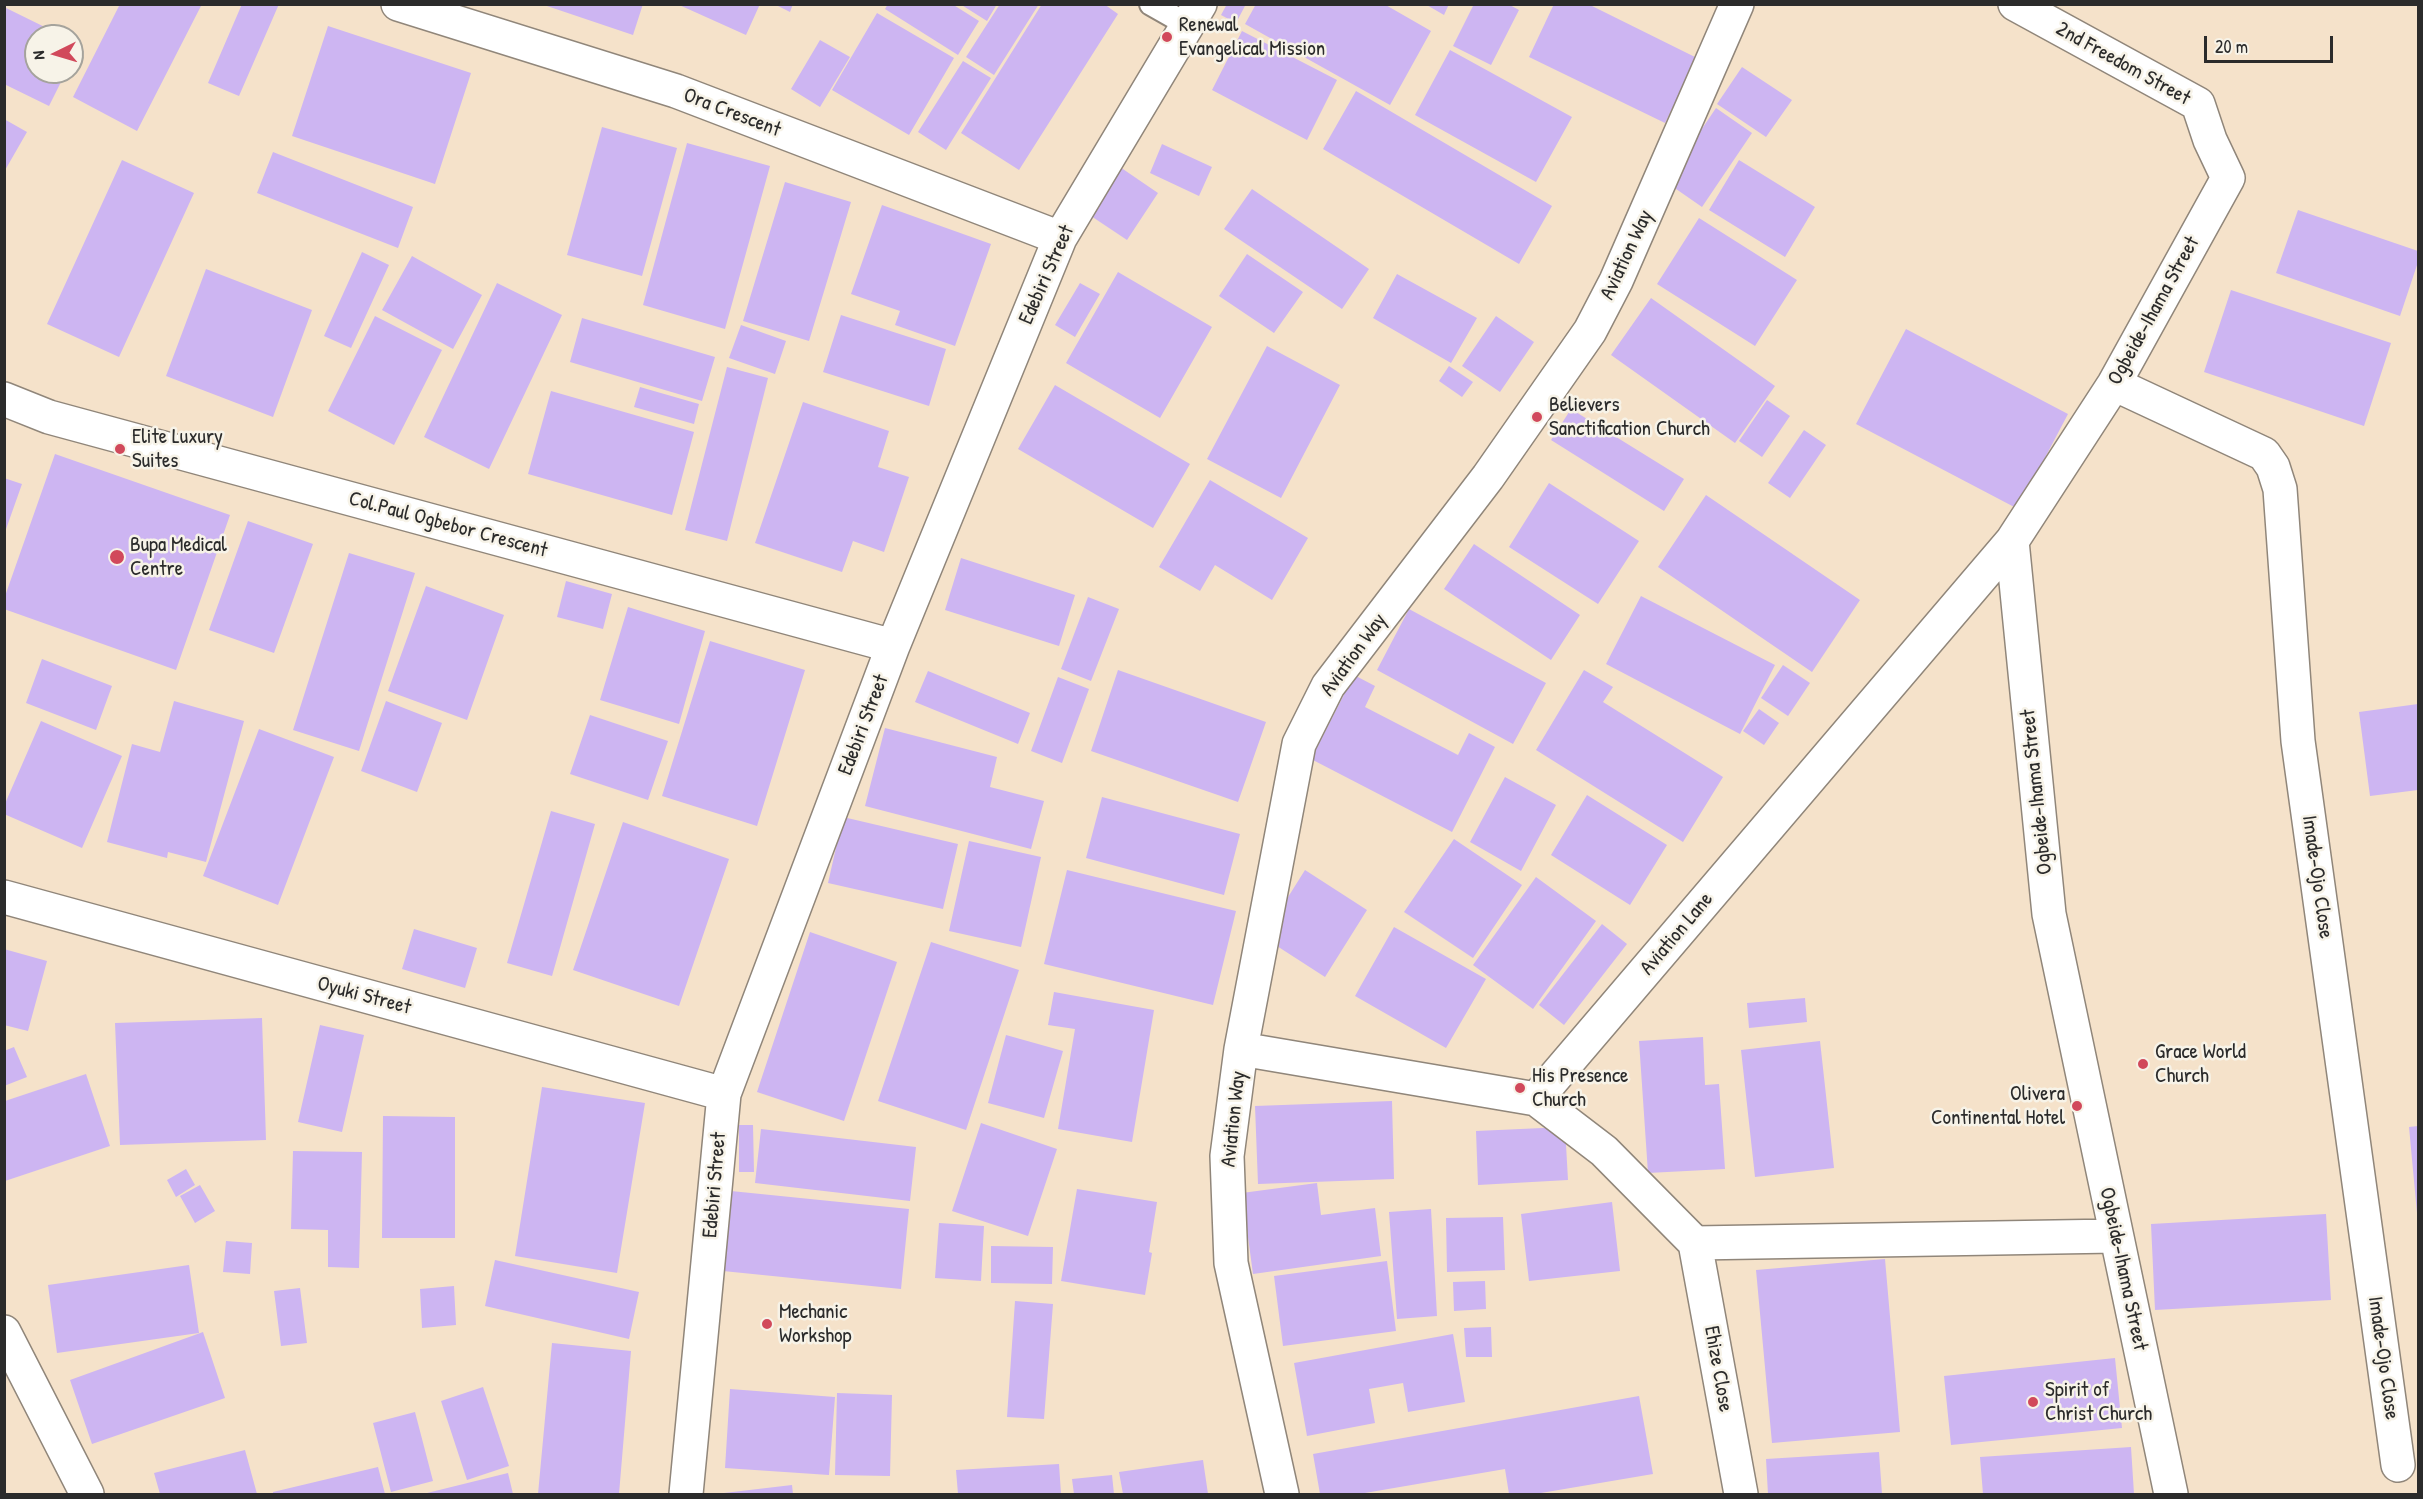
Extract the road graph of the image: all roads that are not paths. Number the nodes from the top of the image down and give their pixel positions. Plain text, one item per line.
1 (398, 4) edge
2 (1151, 4) edge
3 (1737, 4) edge
4 (2015, 4) edge
5 (1194, 15) edge
6 (2210, 140) joint
7 (1060, 238) junction
8 (2114, 384) junction
9 (4, 399) edge
10 (2012, 541) junction
11 (893, 646) junction
12 (4, 897) edge
13 (1241, 1049) junction
14 (724, 1094) junction
15 (1536, 1099) junction
16 (2115, 1236) junction
17 (1695, 1243) junction
18 (4, 1332) edge
19 (2398, 1466) dead end
20 (87, 1494) edge
21 (686, 1494) edge
22 (1282, 1494) edge
23 (1741, 1494) edge
24 (2171, 1494) edge

1 - 7 street, Ora Crescent
2 - 5 lane
3 - 13 street, Aviation Way
4 - 6 street, 2nd Freedom Street
5 - 7 street, Edebiri Street
6 - 8 street, Ogbeide-Ihama Street
7 - 11 street, Edebiri Street
8 - 10 street, Ogbeide-Ihama Street
8 - 19 street, Imade-Ojo Close
9 - 11 street, Col.Paul Ogbebor Crescent
10 - 15 street, Aviation Lane
10 - 16 street, Ogbeide-Ihama Street
11 - 14 street, Edebiri Street
12 - 14 street, Oyuki Street
13 - 15 street
13 - 22 street, Aviation Way
14 - 21 street, Edebiri Street
15 - 17 street
16 - 17 street
16 - 24 street, Ogbeide-Ihama Street
17 - 23 street, Ehize Close
18 - 20 street

